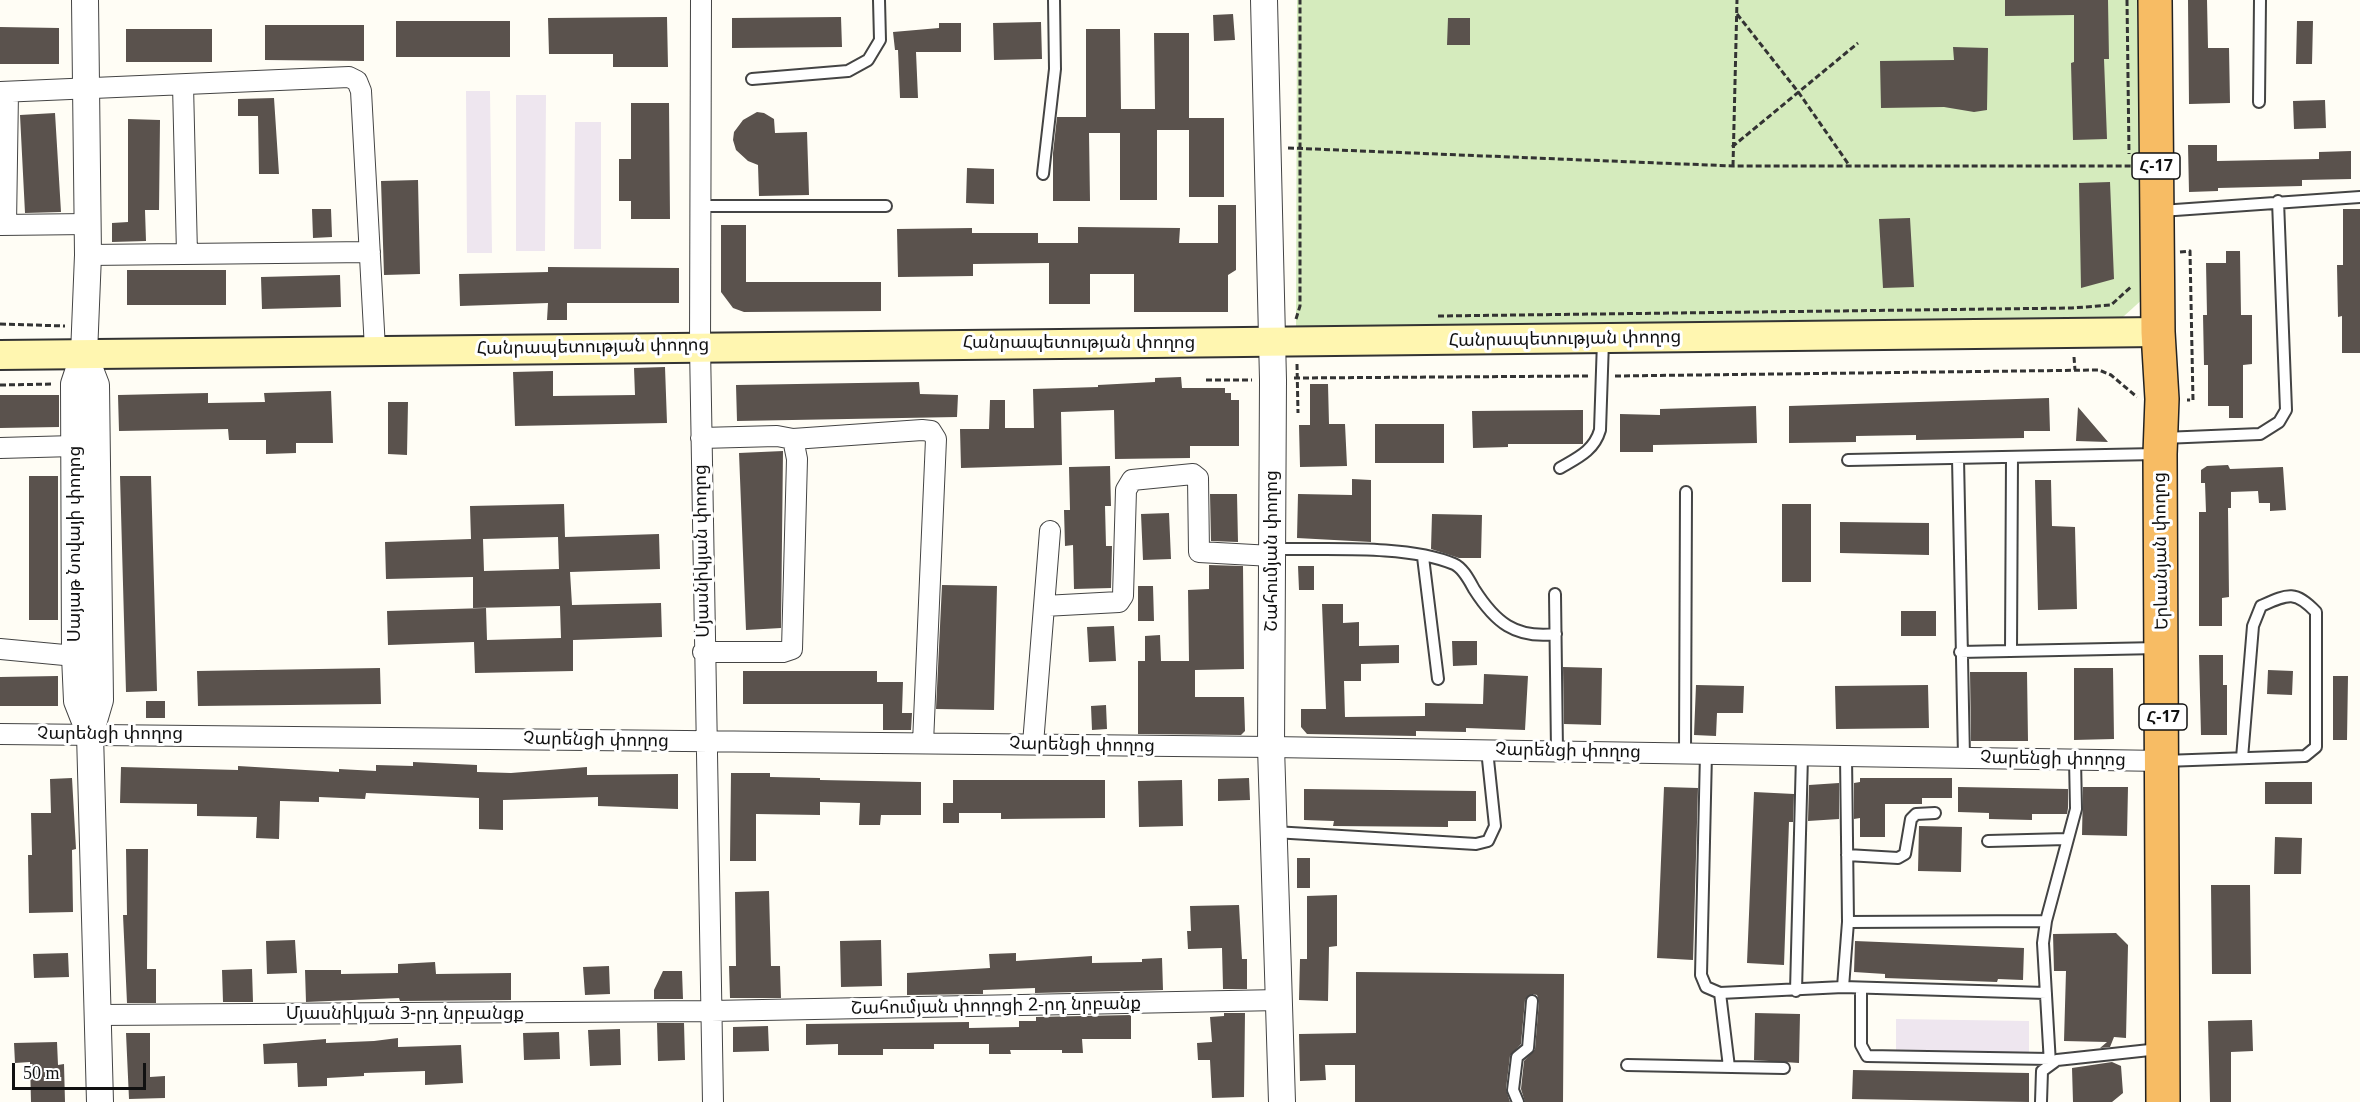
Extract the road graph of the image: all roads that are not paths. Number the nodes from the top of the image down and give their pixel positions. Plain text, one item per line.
1 (85, 0) edge
2 (701, 0) edge
3 (879, 0) edge
4 (1054, 0) edge
5 (1264, 0) edge
6 (2155, 0) edge
7 (2260, 0) edge
8 (752, 79) dead end
9 (183, 85) junction
10 (87, 89) junction
11 (4, 92) edge
12 (2259, 102) dead end
13 (1043, 174) dead end
14 (2360, 197) edge
15 (2278, 201) junction
16 (700, 206) junction
17 (886, 206) dead end
18 (2157, 212) junction
19 (88, 224) junction
20 (3, 225) edge
21 (370, 252) junction
22 (188, 254) junction
23 (88, 255) junction
24 (1289, 328) junction
25 (2158, 332) junction
26 (1603, 338) junction
27 (85, 341) junction
28 (700, 346) junction
29 (375, 349) junction
30 (0, 356) edge
31 (701, 438) junction
32 (794, 439) junction
33 (74, 446) junction
34 (2161, 446) junction
35 (0, 448) edge
36 (2012, 457) junction
37 (1958, 458) junction
38 (1848, 460) dead end
39 (1560, 468) dead end
40 (1686, 492) dead end
41 (1050, 531) dead end
42 (86, 552) junction
43 (1272, 552) junction
44 (1424, 557) junction
45 (1555, 594) dead end
46 (1044, 606) junction
47 (1556, 634) junction
48 (2162, 648) junction
49 (0, 649) edge
50 (2011, 651) junction
51 (704, 652) junction
52 (1960, 652) junction
53 (75, 656) junction
54 (1438, 679) dead end
55 (0, 734) edge
56 (90, 734) junction
57 (705, 741) junction
58 (922, 743) junction
59 (1033, 744) junction
60 (1271, 747) junction
61 (1487, 750) junction
62 (1557, 751) junction
63 (1685, 753) junction
64 (1706, 753) junction
65 (1802, 755) junction
66 (1846, 756) junction
67 (1964, 757) junction
68 (2242, 758) junction
69 (2075, 759) junction
70 (2163, 761) junction
71 (1935, 813) dead end
72 (1274, 832) junction
73 (2067, 839) junction
74 (1988, 840) dead end
75 (1847, 855) junction
76 (2046, 921) junction
77 (1848, 922) junction
78 (1844, 987) junction
79 (1861, 988) junction
80 (1796, 991) junction
81 (1720, 993) junction
82 (2046, 993) junction
83 (1280, 1000) junction
84 (1532, 1001) dead end
85 (711, 1011) junction
86 (98, 1015) junction
87 (2163, 1048) junction
88 (2050, 1061) junction
89 (1627, 1065) dead end
90 (1729, 1067) junction
91 (1784, 1068) dead end
92 (100, 1102) edge
93 (713, 1102) edge
94 (1282, 1102) edge
95 (1518, 1102) edge
96 (2041, 1102) edge
97 (2163, 1102) edge

1 - 10 street, Սայաթ Նովայի փողոց
2 - 16 street, Մյասնիկյան փողոց
3 - 8 lane
4 - 13 lane
5 - 24 street, Շահումյան փողոց
6 - 18 highway, Երևանյան փողոց / Հ-17
7 - 12 lane
9 - 10 street
9 - 21 street
9 - 22 street
10 - 11 street
10 - 19 street, Սայաթ Նովայի փողոց
11 - 20 street
14 - 15 lane
15 - 18 lane
15 - 34 lane
16 - 17 lane
16 - 28 street, Մյասնիկյան փողոց
18 - 25 highway, Երևանյան փողոց / Հ-17
19 - 20 street
19 - 23 street, Սայաթ Նովայի փողոց
21 - 22 street
21 - 29 street
22 - 23 street
23 - 27 street, Սայաթ Նովայի փողոց
24 - 26 main road, Հանրապետության փողոց
24 - 28 main road, Հանրապետության փողոց
24 - 43 street, Շահումյան փողոց
25 - 26 main road, Հանրապետության փողոց
25 - 34 highway, Երևանյան փողոց / Հ-17
26 - 39 lane
27 - 29 main road, Հանրապետության փողոց
27 - 30 main road, Հանրապետության փողոց
27 - 33 street, Սայաթ Նովայի փողոց
27 - 42 street, Սայաթ Նովայի փողոց
28 - 29 main road, Հանրապետության փողոց
28 - 31 street, Մյասնիկյան փողոց
31 - 32 street
31 - 51 street, Մյասնիկյան փողոց
32 - 51 street
32 - 58 street
33 - 35 street
33 - 42 street, Սայաթ Նովայի փողոց
34 - 36 lane
34 - 48 highway, Երևանյան փողոց / Հ-17
36 - 37 lane
36 - 50 lane
37 - 38 lane
37 - 52 lane
40 - 63 lane
41 - 46 street
42 - 53 street, Սայաթ Նովայի փողոց
42 - 56 street, Սայաթ Նովայի փողոց
43 - 44 lane
43 - 46 street
43 - 60 street, Շահումյան փողոց
44 - 47 lane
44 - 54 lane
45 - 47 lane
46 - 59 street
47 - 62 lane
48 - 50 lane
48 - 70 highway, Երևանյան փողոց / Հ-17
49 - 53 street
50 - 52 lane
51 - 57 street, Մյասնիկյան փողոց
52 - 67 lane
53 - 56 street, Սայաթ Նովայի փողոց
55 - 56 street, Չարենցի փողոց
56 - 57 street, Չարենցի փողոց
56 - 86 street, Սայաթ Նովայի փողոց
57 - 58 street, Չարենցի փողոց
57 - 85 street, Մյասնիկյան փողոց
58 - 59 street, Չարենցի փողոց
59 - 60 street, Չարենցի փողոց
60 - 61 street, Չարենցի փողոց
60 - 72 street, Շահումյան փողոց
61 - 62 street, Չարենցի փողոց
61 - 72 lane
62 - 63 street, Չարենցի փողոց
63 - 64 street, Չարենցի փողոց
64 - 65 street, Չարենցի փողոց
64 - 81 lane
65 - 66 street, Չարենցի փողոց
65 - 80 lane
66 - 67 street, Չարենցի փողոց
66 - 75 lane
67 - 69 street, Չարենցի փողոց
68 - 68 lane
68 - 70 lane
69 - 70 street, Չարենցի փողոց
69 - 73 lane
70 - 87 highway, Երևանյան փողոց / Հ-17
71 - 75 lane
72 - 83 street, Շահումյան փողոց
73 - 74 lane
73 - 76 lane
75 - 77 lane
76 - 77 lane
76 - 82 lane
77 - 78 lane
78 - 79 lane
78 - 80 lane
79 - 82 lane
79 - 88 lane
80 - 81 lane
81 - 90 lane
82 - 88 lane
83 - 85 street, Շահումյան փողոցի 2-րդ նրբանք
83 - 94 street, Շահումյան փողոց
84 - 95 lane
85 - 86 street, Մյասնիկյան 3-րդ նրբանցք
85 - 93 street, Մյասնիկյան փողոց
86 - 92 street, Սայաթ Նովայի փողոց
87 - 88 lane
87 - 97 highway, Երևանյան փողոց / Հ-17
88 - 96 lane
89 - 90 lane
90 - 91 lane

